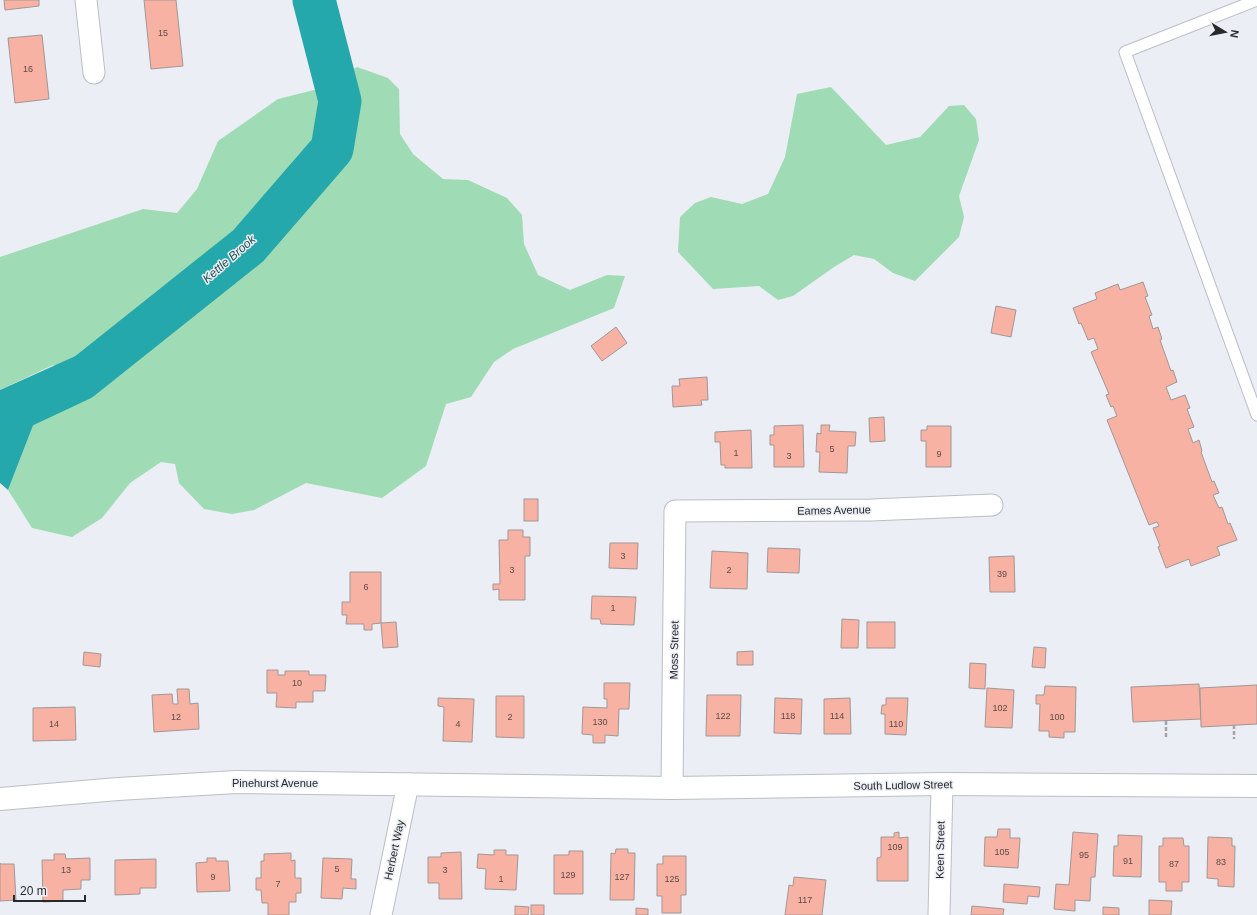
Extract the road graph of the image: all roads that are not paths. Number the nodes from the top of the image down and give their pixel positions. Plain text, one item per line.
1 (86, 0) edge
2 (1257, 0) edge
3 (94, 73) dead end
4 (1257, 415) edge
5 (992, 506) dead end
6 (675, 511) joint
7 (408, 784) junction
8 (942, 784) junction
9 (1257, 786) edge
10 (550, 787) joint
11 (672, 788) junction
12 (0, 799) edge
13 (381, 915) edge
14 (938, 915) edge

1 - 3 street
2 - 4 lane
5 - 6 street, Eames Avenue
6 - 11 street, Moss Street
7 - 10 main road, Pinehurst Avenue
7 - 12 main road, Pinehurst Avenue
7 - 13 street, Herbert Way
8 - 9 main road, South Ludlow Street
8 - 11 main road, South Ludlow Street
8 - 14 street, Keen Street
10 - 11 main road, South Ludlow Street

